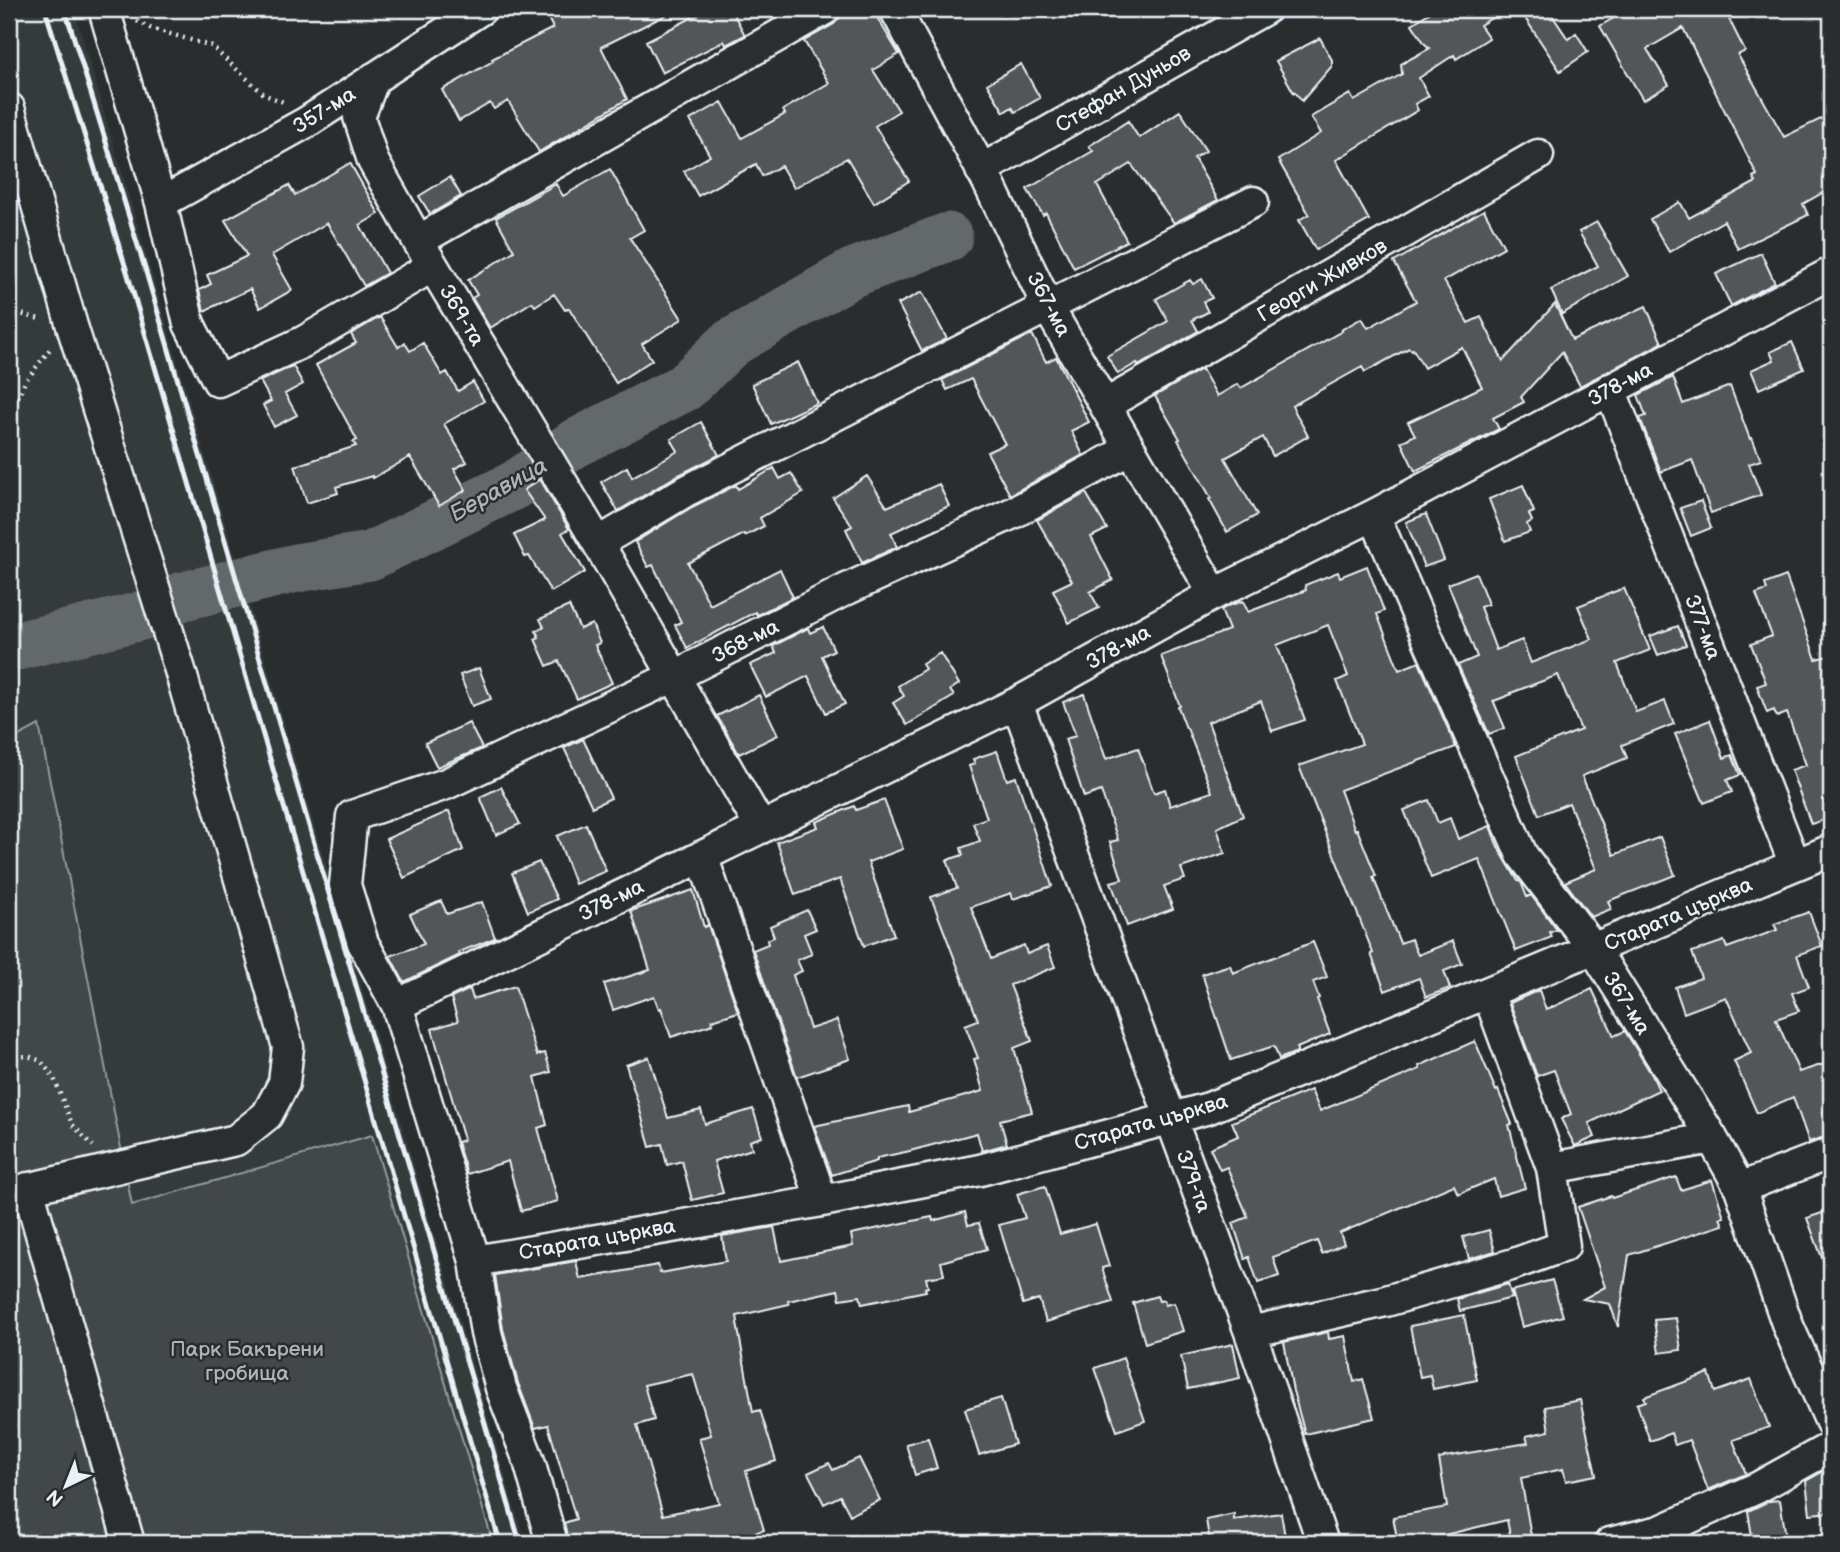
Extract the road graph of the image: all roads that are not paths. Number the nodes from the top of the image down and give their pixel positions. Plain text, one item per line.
1 (825, 9) edge
2 (895, 9) edge
3 (1265, 9) edge
4 (478, 10) edge
5 (116, 12) edge
6 (374, 78) junction
7 (9, 108) edge
8 (1538, 155) dead end
9 (984, 175) junction
10 (161, 202) junction
11 (1254, 202) dead end
12 (426, 253) junction
13 (1831, 273) edge
14 (1048, 307) junction
15 (1610, 389) junction
16 (1105, 405) junction
17 (1130, 450) junction
18 (1374, 515) junction
19 (598, 543) junction
20 (1214, 594) junction
21 (675, 676) junction
22 (1017, 703) junction
23 (761, 828) junction
24 (1831, 850) edge
25 (702, 856) junction
26 (1795, 865) junction
27 (1594, 949) junction
28 (1488, 993) junction
29 (397, 1005) junction
30 (1170, 1118) junction
31 (1712, 1138) junction
32 (1831, 1153) edge
33 (1552, 1168) junction
34 (1740, 1188) junction
35 (18, 1190) edge
36 (821, 1200) junction
37 (475, 1261) junction
38 (1250, 1332) junction
39 (1831, 1422) edge
40 (1831, 1447) edge
41 (129, 1543) edge
42 (552, 1543) edge
43 (1323, 1543) edge
44 (1610, 1543) edge

1 - 12 street
2 - 9 street, 367-ма
3 - 9 street, Стефан Дуньов
4 - 6 street, 357-ма
5 - 10 street
6 - 10 street, 357-ма
6 - 12 street, 369-та
7 - 35 street
8 - 16 street, Георги Живков
9 - 14 street, 367-ма
10 - 12 street
11 - 14 street
12 - 19 street, 369-та
13 - 15 street, 378-ма
14 - 16 street, 367-ма
14 - 19 street
15 - 18 street, 378-ма
15 - 26 street, 377-ма
16 - 17 street, 367-ма
17 - 20 street, 367-ма
17 - 21 street, 368-ма
18 - 20 street, 378-ма
18 - 27 street, 367-ма
19 - 21 street, 369-та
20 - 22 street, 378-ма
21 - 23 street, 369-та
21 - 29 street, 368-ма
22 - 23 street, 378-ма
22 - 30 street, 379-та
23 - 25 street, 378-ма
24 - 26 street, Старата църква
25 - 29 street, 378-ма
25 - 36 street
26 - 27 street, Старата църква
27 - 28 street, Старата църква
27 - 31 street, 367-ма
28 - 30 street, Старата църква
28 - 33 street
29 - 37 street
30 - 36 street, Старата църква
30 - 38 street, 379-та
31 - 33 street
31 - 34 street, 367-ма
32 - 34 street
33 - 38 street
34 - 39 street, 367-ма
35 - 41 street
36 - 37 street, Старата църква
37 - 42 street
38 - 43 street, 379-та
40 - 44 street

